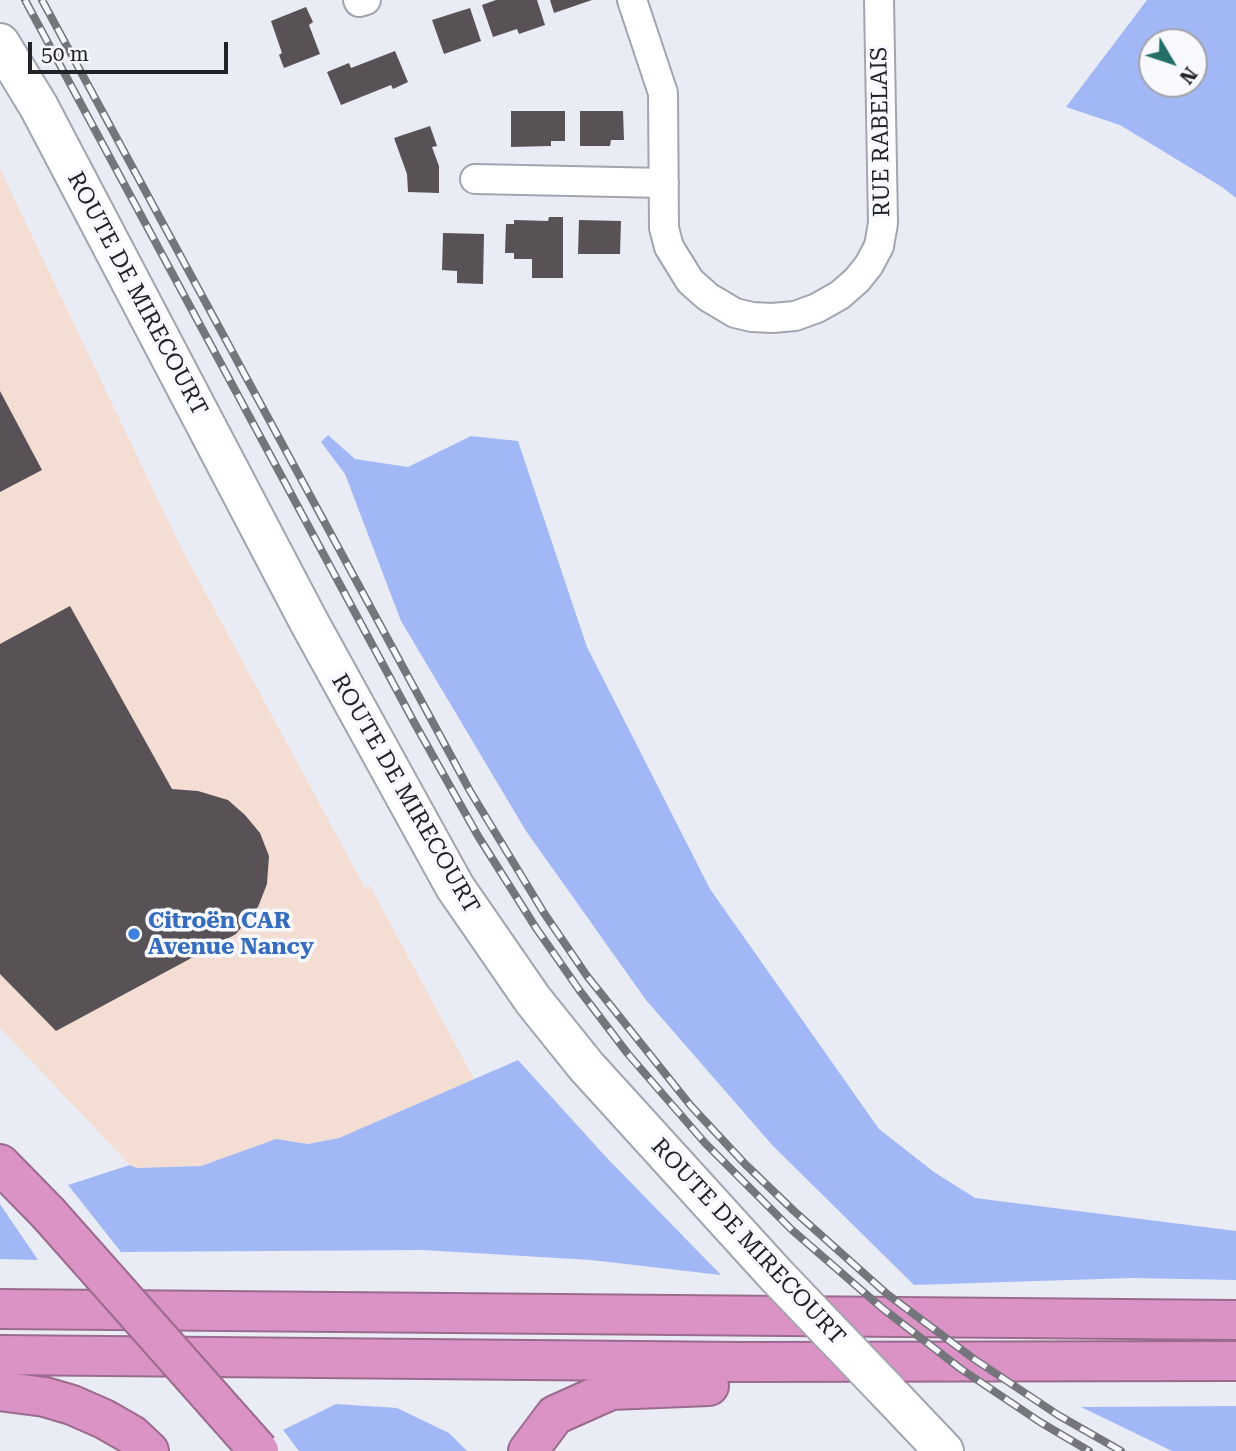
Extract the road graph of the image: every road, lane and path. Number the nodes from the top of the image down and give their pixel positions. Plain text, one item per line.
1 (359, 0) edge
2 (366, 0) edge
3 (632, 0) edge
4 (879, 0) edge
5 (0, 43) edge
6 (475, 180) dead end
7 (664, 183) junction
8 (0, 1164) edge
9 (12, 1307) edge
10 (1236, 1320) edge
11 (0, 1355) edge
12 (819, 1361) junction
13 (1236, 1362) edge
14 (0, 1391) edge
15 (149, 1451) edge
16 (259, 1451) edge
17 (528, 1451) edge
18 (944, 1451) edge

1 - 2 street
3 - 7 street, RUE RABELAIS
4 - 7 street, RUE RABELAIS
5 - 18 main road, ROUTE DE MIRECOURT, bridge
6 - 7 street
8 - 16 highway, bridge
9 - 10 highway
11 - 12 highway
12 - 13 highway
12 - 17 highway
14 - 15 highway

